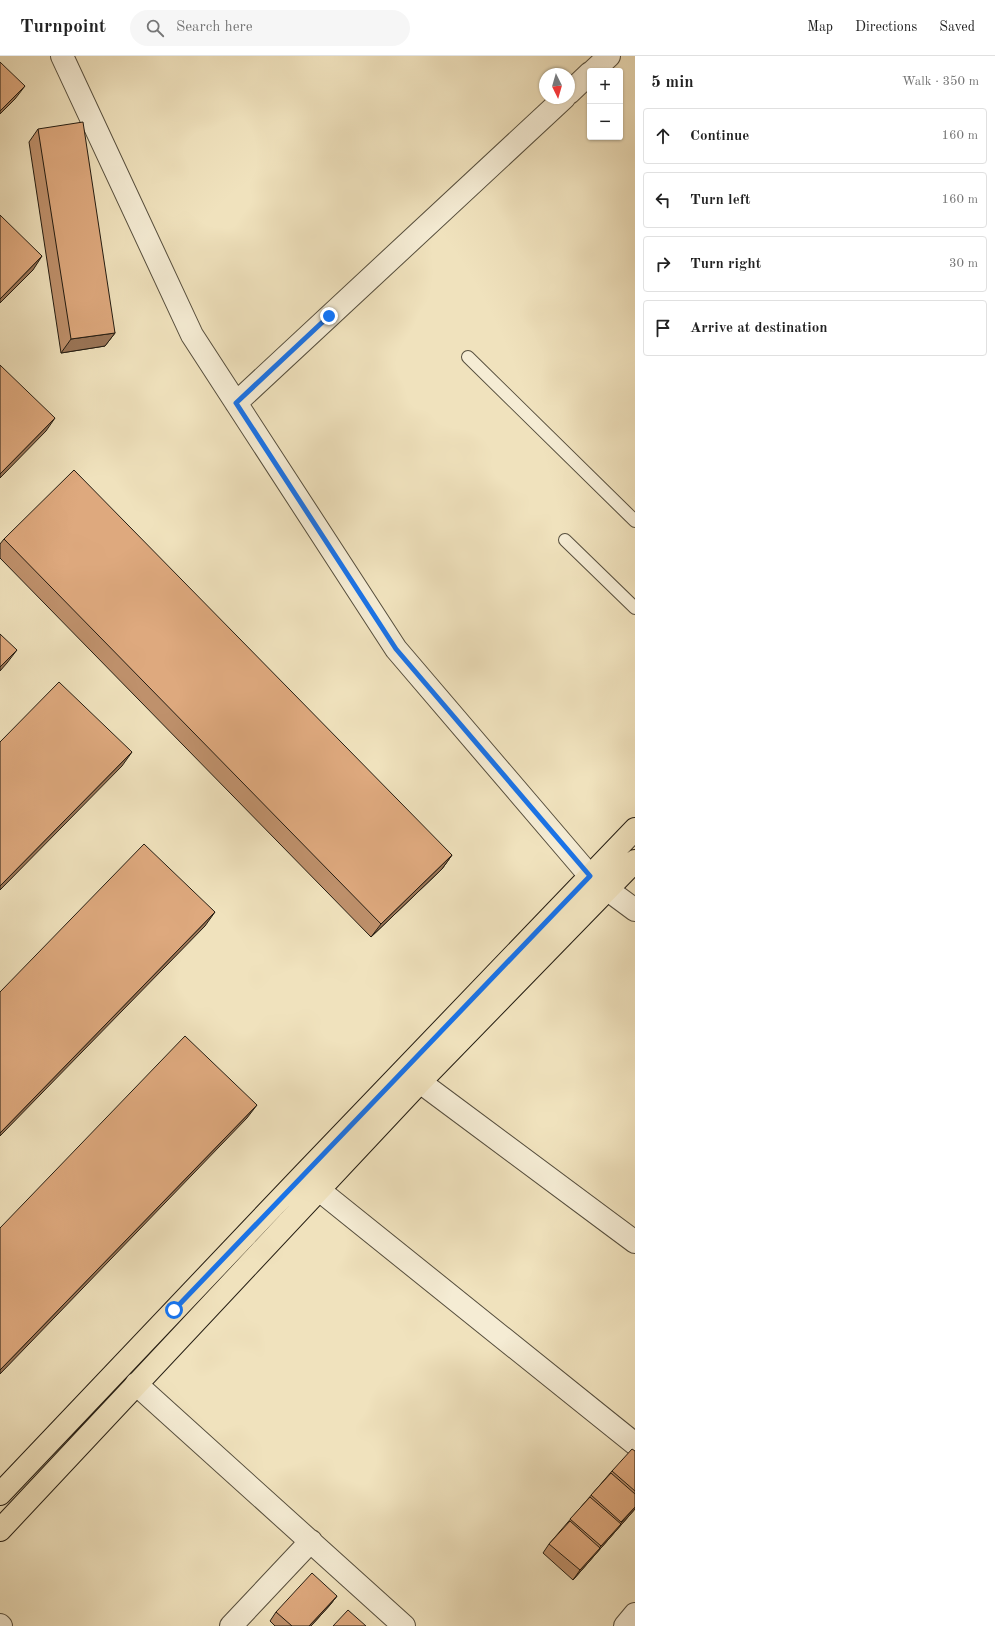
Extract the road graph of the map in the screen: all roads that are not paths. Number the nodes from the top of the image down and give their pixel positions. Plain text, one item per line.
1 (62, 56) edge
2 (609, 56) edge
3 (596, 68) edge
4 (587, 77) edge
5 (575, 88) edge
6 (558, 104) edge
7 (468, 357) dead end
8 (236, 403) junction
9 (635, 521) edge
10 (564, 540) dead end
11 (635, 608) edge
12 (635, 829) edge
13 (635, 862) edge
14 (590, 876) junction
15 (608, 890) junction
16 (635, 910) edge
17 (420, 1082) junction
18 (319, 1190) junction
19 (635, 1242) edge
20 (136, 1384) junction
21 (635, 1444) edge
22 (0, 1494) edge
23 (0, 1530) edge
24 (311, 1541) junction
25 (635, 1614) edge
26 (231, 1626) edge
27 (404, 1626) edge
28 (625, 1626) edge

1 - 8 street
2 - 3 street
4 - 5 street
6 - 8 street
7 - 9 lane
8 - 14 street
10 - 11 lane
12 - 14 main road
13 - 15 main road
14 - 22 main road
15 - 16 street
15 - 17 main road
17 - 18 main road
17 - 19 street
18 - 20 main road
18 - 21 street
20 - 23 main road
20 - 24 street
24 - 26 street
24 - 27 street
25 - 28 street

